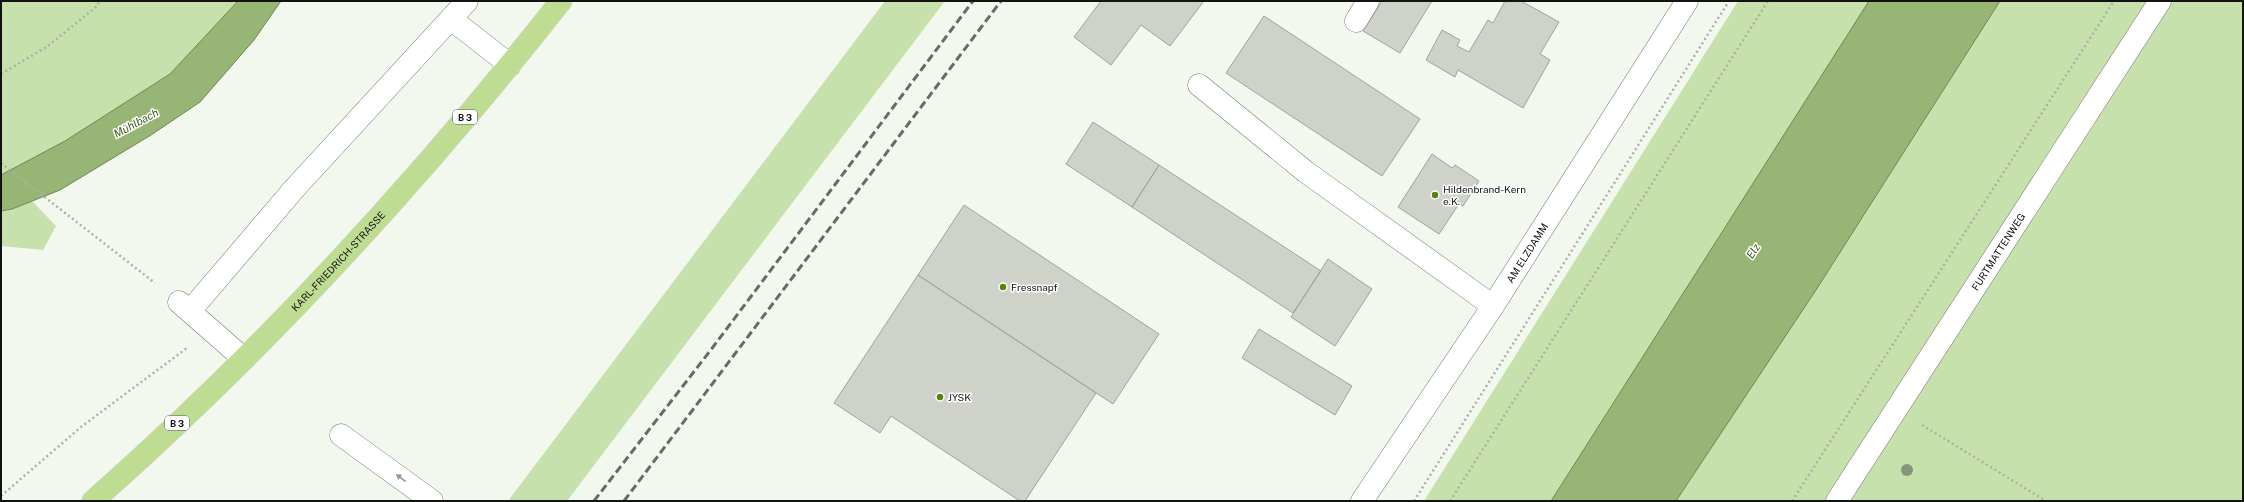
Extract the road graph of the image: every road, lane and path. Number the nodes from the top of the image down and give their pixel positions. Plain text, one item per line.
1 (100, 1) edge
2 (467, 1) edge
3 (561, 1) edge
4 (1368, 1) edge
5 (1687, 1) edge
6 (1729, 1) edge
7 (1768, 1) edge
8 (2114, 1) edge
9 (2160, 1) edge
10 (450, 19) junction
11 (1356, 21) dead end
12 (510, 65) junction
13 (1, 74) edge
14 (1199, 85) dead end
15 (1, 163) edge
16 (184, 306) junction
17 (1493, 306) junction
18 (212, 329) junction
19 (244, 359) junction
20 (1896, 409) junction
21 (341, 435) dead end
22 (1, 496) edge
23 (93, 501) edge
24 (432, 501) edge
25 (1362, 501) edge
26 (1414, 501) edge
27 (1450, 501) edge
28 (1792, 501) edge
29 (1836, 501) edge
30 (2046, 501) edge

1 - 13 path
2 - 10 street
3 - 12 main road, KARL-FRIEDRICH-STRASSE / B 3
4 - 11 street
5 - 17 street, AM ELZDAMM
6 - 26 path
7 - 27 path
8 - 28 path
9 - 20 street, FURTMATTENWEG
10 - 12 street
10 - 16 street
12 - 19 main road, KARL-FRIEDRICH-STRASSE / B 3
14 - 17 street
15 - 16 path
16 - 18 street
17 - 25 street, AM ELZDAMM
18 - 19 street
18 - 22 path
19 - 23 main road, KARL-FRIEDRICH-STRASSE / B 3
20 - 29 street, FURTMATTENWEG
20 - 30 path
24 -> 21 street

